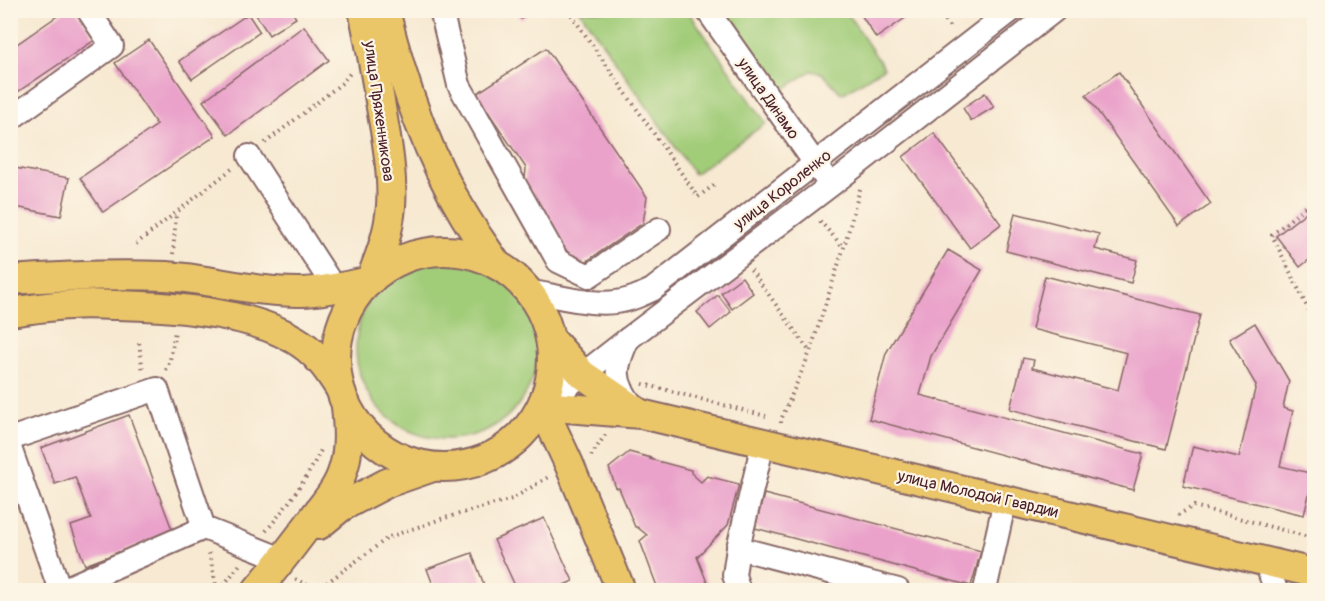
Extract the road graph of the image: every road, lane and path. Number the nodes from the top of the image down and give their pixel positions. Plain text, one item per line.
1 (88, 10) edge
2 (363, 10) edge
3 (385, 10) edge
4 (441, 10) edge
5 (568, 10) edge
6 (706, 10) edge
7 (939, 10) edge
8 (1012, 10) edge
9 (1055, 10) edge
10 (1310, 10) edge
11 (1314, 33) edge
12 (957, 36) dead end
13 (353, 70) dead end
14 (13, 117) dead end
15 (249, 156) junction
16 (815, 163) junction
17 (863, 179) dead end
18 (714, 185) dead end
19 (831, 185) junction
20 (1314, 199) edge
21 (177, 213) junction
22 (820, 221) dead end
23 (659, 229) dead end
24 (136, 244) dead end
25 (844, 247) junction
26 (172, 257) dead end
27 (497, 265) junction
28 (749, 267) dead end
29 (10, 280) edge
30 (370, 281) junction
31 (334, 289) junction
32 (528, 291) junction
33 (10, 312) edge
34 (1314, 321) edge
35 (185, 333) dead end
36 (550, 339) junction
37 (627, 339) junction
38 (140, 343) dead end
39 (810, 352) junction
40 (170, 360) dead end
41 (582, 374) junction
42 (638, 380) dead end
43 (157, 390) junction
44 (343, 396) junction
45 (542, 406) junction
46 (641, 414) junction
47 (780, 420) junction
48 (610, 428) dead end
49 (780, 438) junction
50 (10, 439) edge
51 (324, 441) dead end
52 (10, 448) edge
53 (497, 454) junction
54 (433, 467) junction
55 (569, 469) junction
56 (1005, 500) junction
57 (1175, 517) dead end
58 (204, 528) junction
59 (1314, 543) edge
60 (253, 547) junction
61 (738, 548) junction
62 (287, 553) junction
63 (1265, 561) junction
64 (1314, 573) edge
65 (61, 591) edge
66 (218, 591) edge
67 (257, 591) edge
68 (317, 591) edge
69 (621, 591) edge
70 (740, 591) edge
71 (898, 591) edge
72 (985, 591) edge
73 (1276, 591) edge

1 - 14 street
2 - 30 main road, улица Пряженникова
3 - 27 main road, улица Пряженникова
4 - 23 street
5 - 18 path
6 - 16 street, улица Динамо
7 - 12 path
8 - 16 street, улица Короленко
9 - 19 street, улица Короленко
10 - 11 path
13 - 15 path
15 - 21 path
15 - 31 street
16 - 19 street, улица Динамо
16 - 32 street, улица Короленко
17 - 25 path
19 - 37 street, улица Короленко
20 - 34 path
21 - 24 path
21 - 26 path
22 - 25 path
25 - 39 path
27 - 30 main road
27 - 32 main road
28 - 39 path
29 - 31 main road
30 - 31 main road
30 - 44 main road
32 - 36 main road
33 - 44 main road
35 - 40 path
36 - 41 main road
36 - 45 main road
37 - 41 street, улица Короленко
37 - 46 street
38 - 43 path
39 - 47 path
41 - 45 street, улица Короленко
41 - 46 main road
42 - 47 path
43 - 50 street
43 - 58 street
44 - 54 main road
44 - 62 main road
45 - 46 main road
45 - 53 main road
45 - 55 main road
46 - 49 main road, улица Молодой Гвардии
47 - 49 path
47 - 49 path
48 - 55 path
49 - 56 main road, улица Молодой Гвардии
49 - 61 street
51 - 60 path
52 - 65 street
53 - 54 main road
53 - 55 main road
54 - 62 main road
55 - 68 path
55 - 69 main road
56 - 63 main road, улица Молодой Гвардии
56 - 72 street
57 - 59 path
58 - 60 street
58 - 65 street
58 - 66 path
60 - 62 street
60 - 66 path
61 - 70 street
61 - 71 street
62 - 67 main road
63 - 64 main road, улица Молодой Гвардии
63 - 73 street

